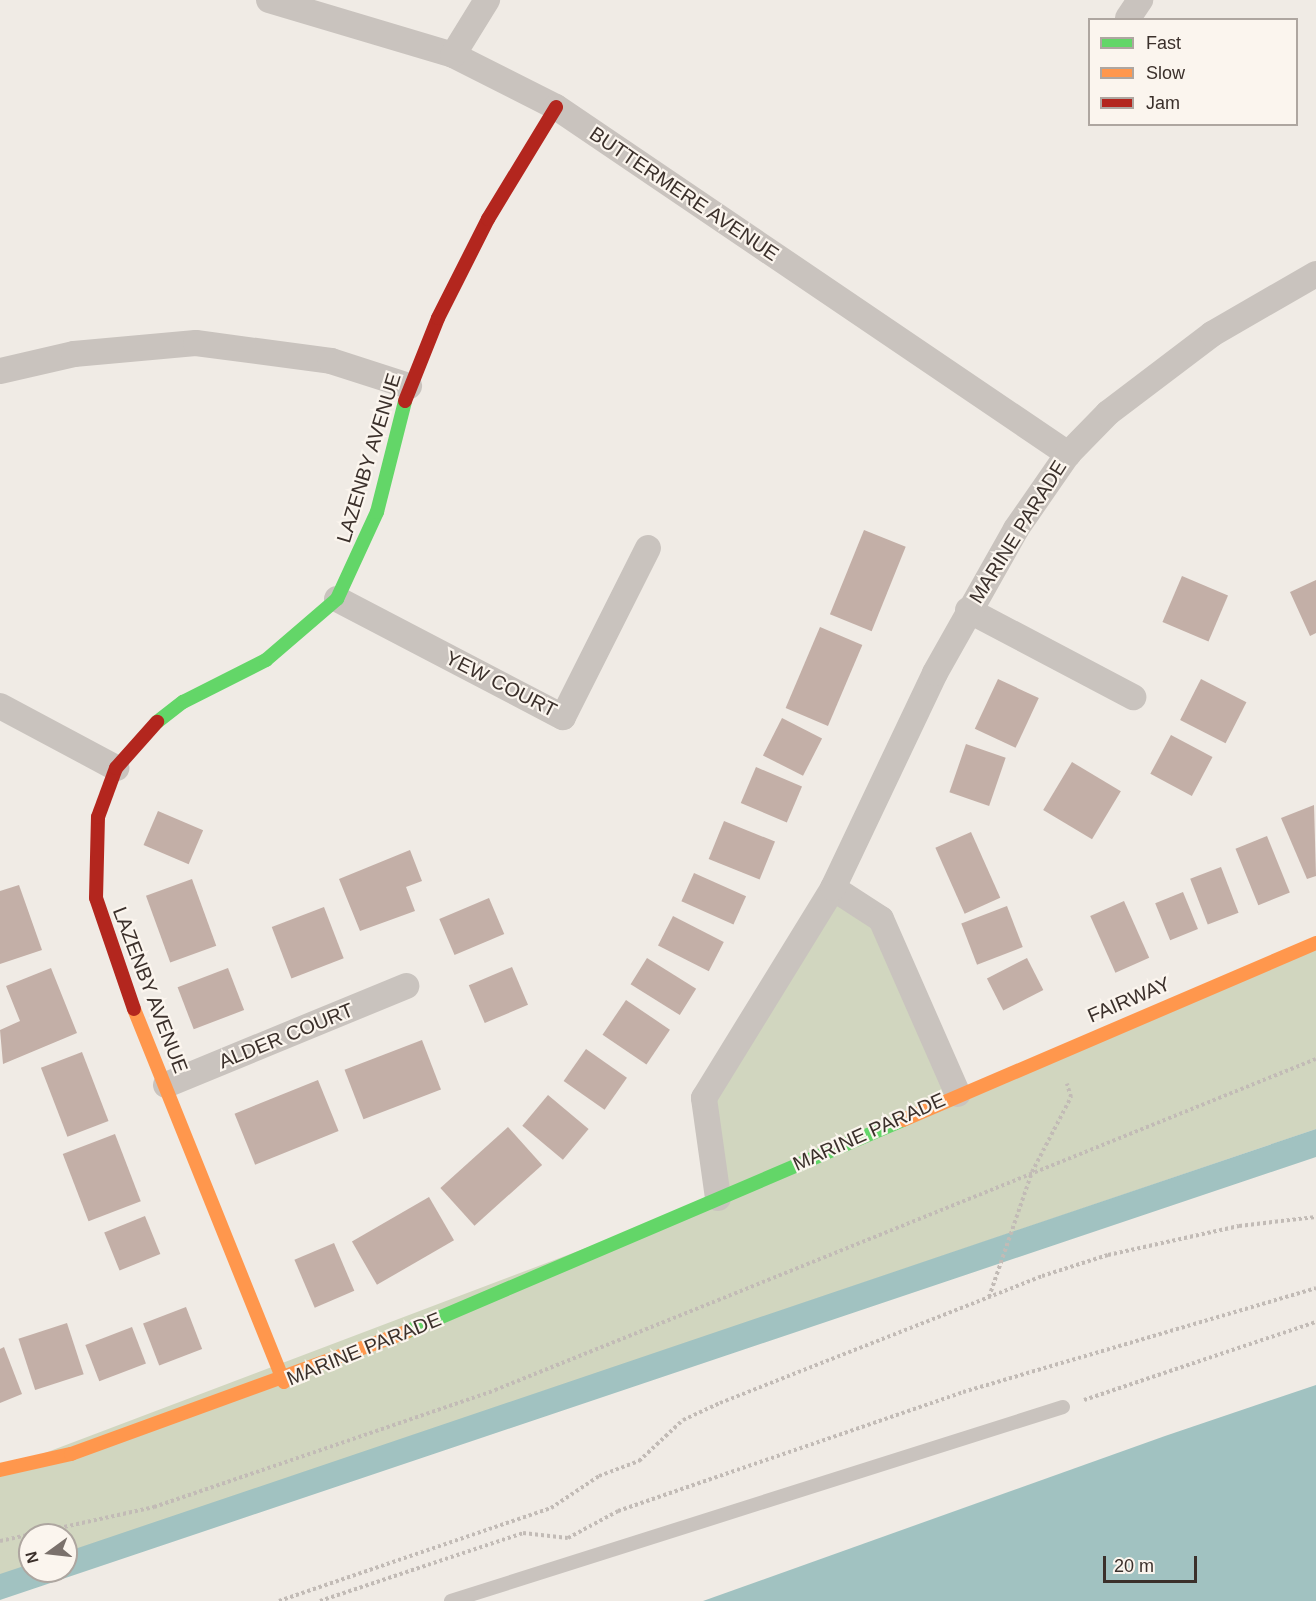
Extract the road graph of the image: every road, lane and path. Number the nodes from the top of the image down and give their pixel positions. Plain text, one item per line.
1 (269, 0) edge
2 (488, 0) edge
3 (453, 55) junction
4 (556, 107) junction
5 (1316, 274) edge
6 (0, 371) edge
7 (409, 386) junction
8 (1068, 454) junction
9 (648, 548) dead end
10 (337, 600) junction
11 (968, 610) junction
12 (1133, 698) dead end
13 (0, 706) edge
14 (116, 768) junction
15 (833, 888) junction
16 (1316, 943) edge
17 (406, 986) dead end
18 (1057, 1052) junction
19 (1316, 1059) edge
20 (165, 1085) junction
21 (958, 1094) junction
22 (1032, 1172) junction
23 (718, 1198) junction
24 (1316, 1217) edge
25 (1316, 1288) edge
26 (989, 1297) junction
27 (1316, 1322) edge
28 (284, 1382) junction
29 (1063, 1407) joint
30 (0, 1470) edge
31 (0, 1541) edge
32 (279, 1601) edge
33 (320, 1601) edge
34 (451, 1601) edge

1 - 3 street, BUTTERMERE AVENUE
2 - 3 street
3 - 4 street, BUTTERMERE AVENUE
4 - 7 street, LAZENBY AVENUE
4 - 8 street, BUTTERMERE AVENUE
5 - 8 street, MARINE PARADE
6 - 7 street
7 - 10 street, LAZENBY AVENUE
8 - 11 street, MARINE PARADE
9 - 10 street, YEW COURT
10 - 14 street, LAZENBY AVENUE
11 - 12 street
11 - 15 street, MARINE PARADE
13 - 14 street
14 - 20 street, LAZENBY AVENUE
15 - 21 street, MARINE PARADE
15 - 23 street, MARINE PARADE
16 - 18 street, FAIRWAY
17 - 20 street, ALDER COURT
18 - 21 street, FAIRWAY
18 - 22 path
19 - 22 path
20 - 28 street, LAZENBY AVENUE
21 - 23 street, MARINE PARADE
22 - 26 path
22 - 31 path
23 - 28 street, MARINE PARADE
24 - 26 path
25 - 33 path
26 - 32 path
27 - 29 path
28 - 30 street, MARINE PARADE
29 - 34 lane

